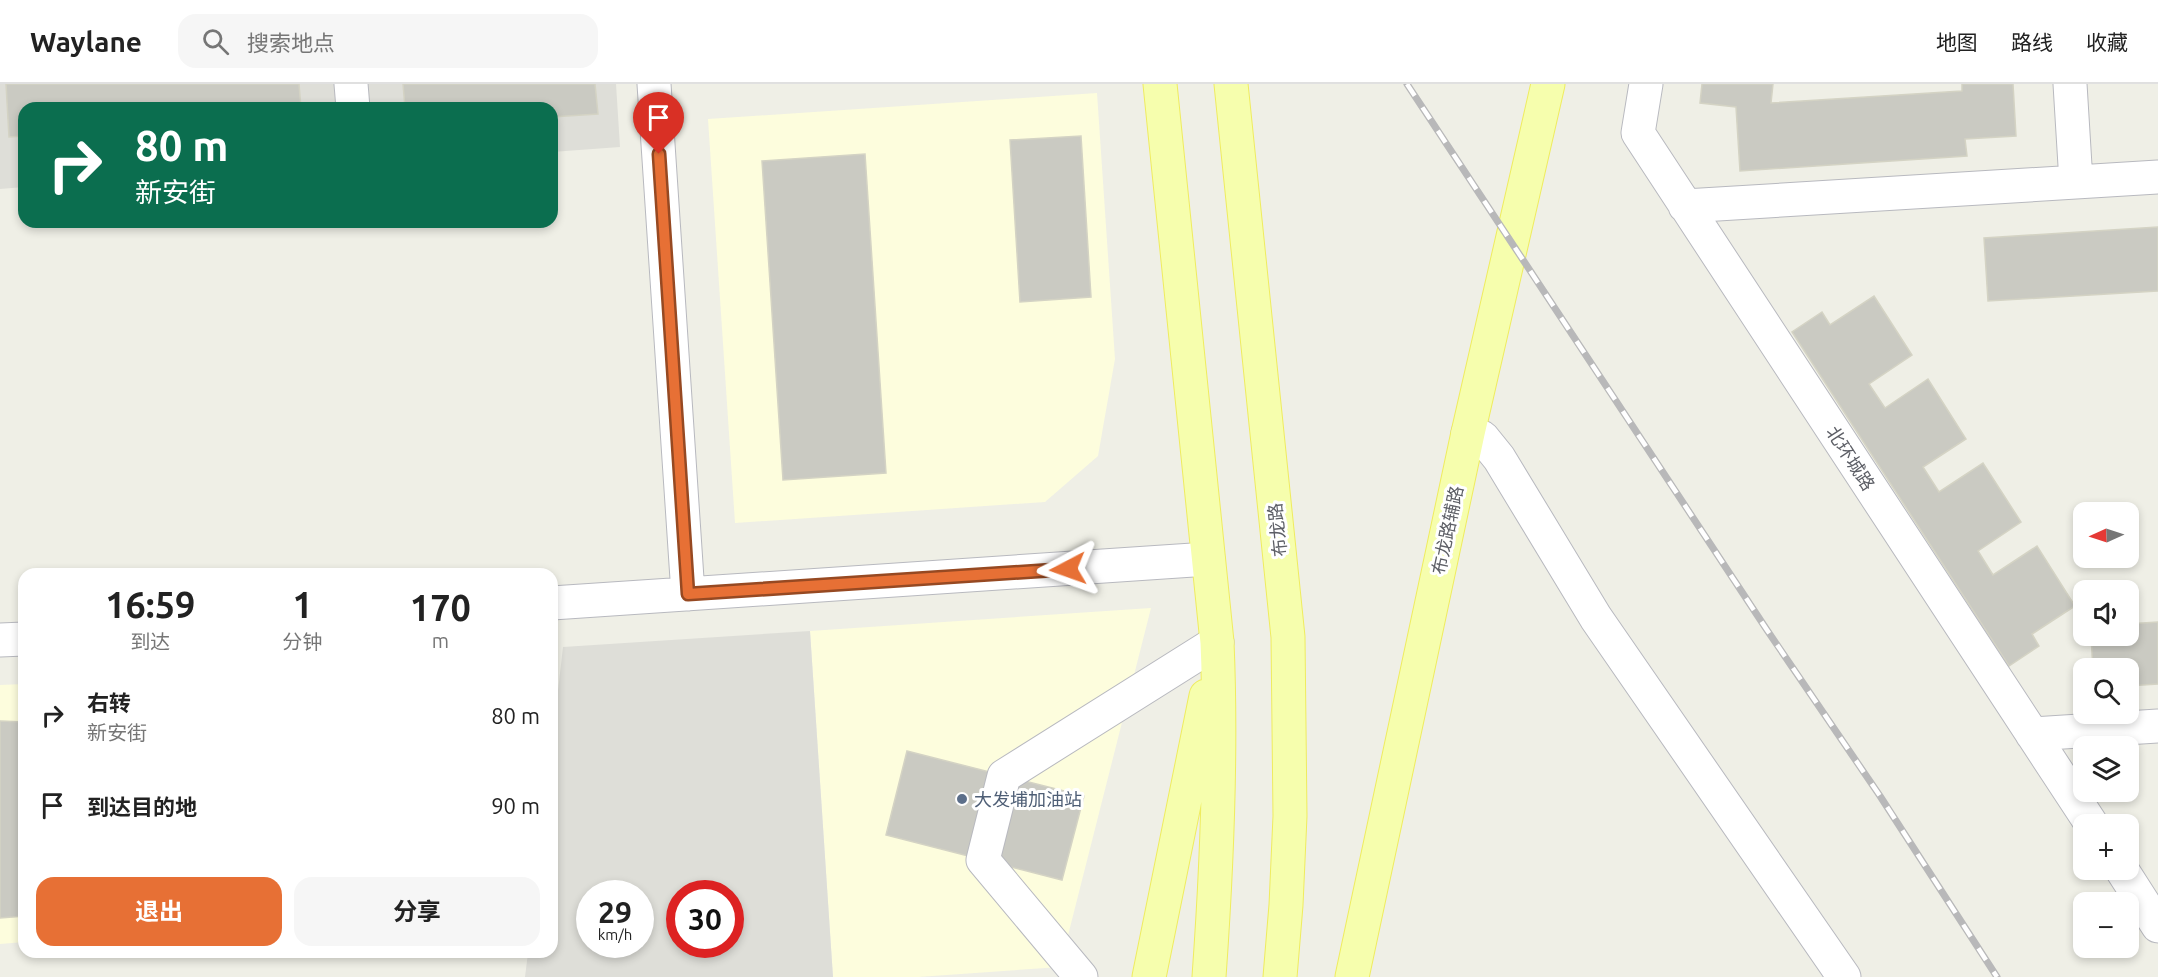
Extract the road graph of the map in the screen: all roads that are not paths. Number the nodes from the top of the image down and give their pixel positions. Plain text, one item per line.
1 (351, 84) edge
2 (654, 84) edge
3 (1143, 84) edge
4 (1160, 84) edge
5 (1231, 84) edge
6 (1548, 84) edge
7 (1646, 84) edge
8 (2070, 84) edge
9 (352, 102) edge
10 (1169, 171) junction
11 (2158, 177) edge
12 (2076, 182) junction
13 (1685, 206) junction
14 (1468, 433) junction
15 (1208, 559) junction
16 (688, 594) junction
17 (558, 603) edge
18 (18, 639) edge
19 (0, 640) edge
20 (1217, 642) junction
21 (2158, 726) edge
22 (2032, 734) junction
23 (2085, 814) edge
24 (2128, 880) edge
25 (2158, 926) edge
26 (1081, 977) edge
27 (1149, 977) edge
28 (1209, 977) edge
29 (1280, 977) edge
30 (1352, 977) edge
31 (1844, 977) edge

1 - 9 street
2 - 16 street
3 - 10 main road
4 - 10 main road
5 - 29 main road, 布龙路
6 - 14 main road, 布龙路辅路
7 - 13 street, 北环城路
8 - 12 street
10 - 15 main road
11 - 12 street
12 - 13 street
13 - 22 street, 北环城路
14 - 30 main road, 布龙路辅路
14 - 31 street
15 - 16 street
15 - 20 main road
16 - 17 street
18 - 19 street
20 - 26 street
20 - 27 main road
20 - 28 main road
21 - 22 street
22 - 23 street, 北环城路
24 - 25 street

